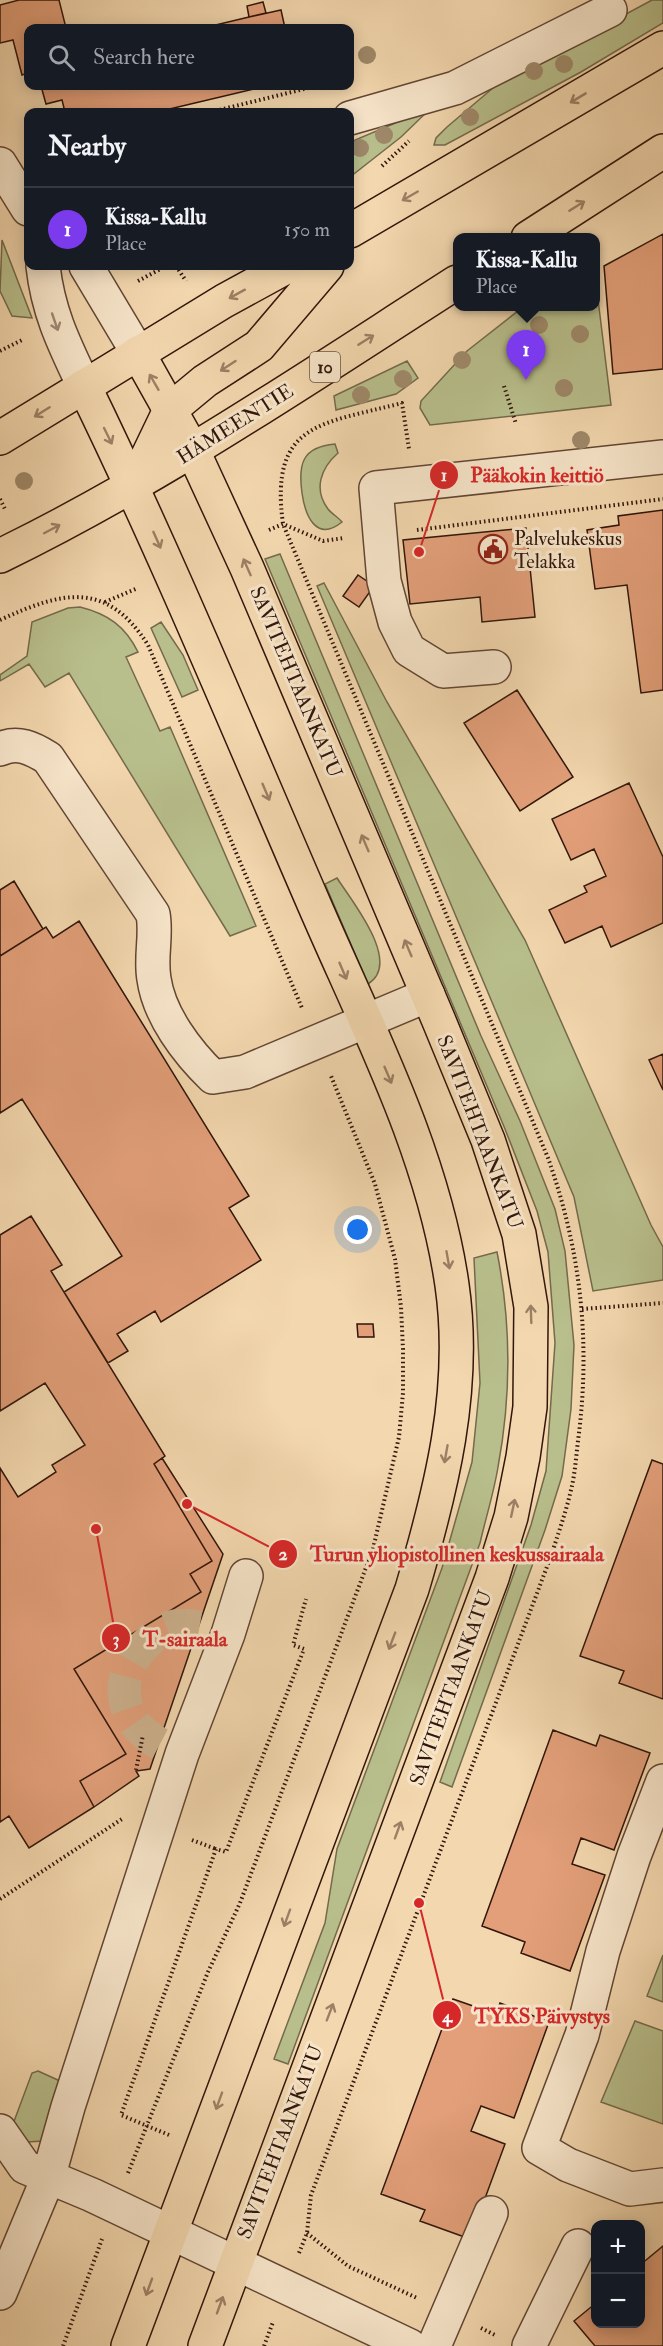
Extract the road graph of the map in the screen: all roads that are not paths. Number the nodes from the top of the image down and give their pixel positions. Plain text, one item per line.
1 (610, 10) dead end
2 (663, 48) edge
3 (354, 117) edge
4 (663, 151) edge
5 (0, 164) edge
6 (24, 203) edge
7 (354, 231) edge
8 (534, 233) edge
9 (44, 270) edge
10 (88, 270) edge
11 (281, 270) edge
12 (324, 270) edge
13 (453, 285) edge
14 (138, 353) junction
15 (84, 386) junction
16 (170, 410) junction
17 (0, 438) edge
18 (193, 451) junction
19 (663, 457) edge
20 (133, 487) junction
21 (0, 556) edge
22 (494, 667) dead end
23 (0, 749) edge
24 (428, 995) junction
25 (365, 1022) junction
26 (246, 1576) dead end
27 (663, 1781) edge
28 (0, 2131) edge
29 (48, 2178) junction
30 (663, 2185) edge
31 (491, 2213) dead end
32 (169, 2232) junction
33 (578, 2246) dead end
34 (235, 2263) junction
35 (0, 2293) edge
36 (514, 2341) edge
37 (128, 2346) edge
38 (205, 2346) edge
39 (410, 2346) edge
40 (434, 2346) edge

1 - 3 street
2 -> 7 main road
8 -> 4 main road
5 - 6 street
9 -> 15 street
10 - 14 street
11 -> 14 main road
12 -> 16 main road, HÄMEENTIE
18 -> 13 main road, HÄMEENTIE / 10
14 - 15 main road
16 -> 14 main road, SAVITEHTAANKATU
15 -> 17 main road
15 -> 20 main road
16 - 18 main road, SAVITEHTAANKATU
16 - 20 main road, HÄMEENTIE
18 - 20 main road, HÄMEENTIE / 10
24 -> 18 main road, SAVITEHTAANKATU
19 - 22 street
21 -> 20 main road, HÄMEENTIE / 10
20 -> 25 main road
23 - 25 street
24 - 25 street
34 -> 24 main road, SAVITEHTAANKATU
25 -> 32 main road
26 - 29 street
27 - 30 street
28 - 29 street
29 - 32 street
29 - 35 street
31 - 40 street
32 - 34 street
32 -> 37 main road
33 - 36 street
38 -> 34 main road, SAVITEHTAANKATU
34 - 39 street

